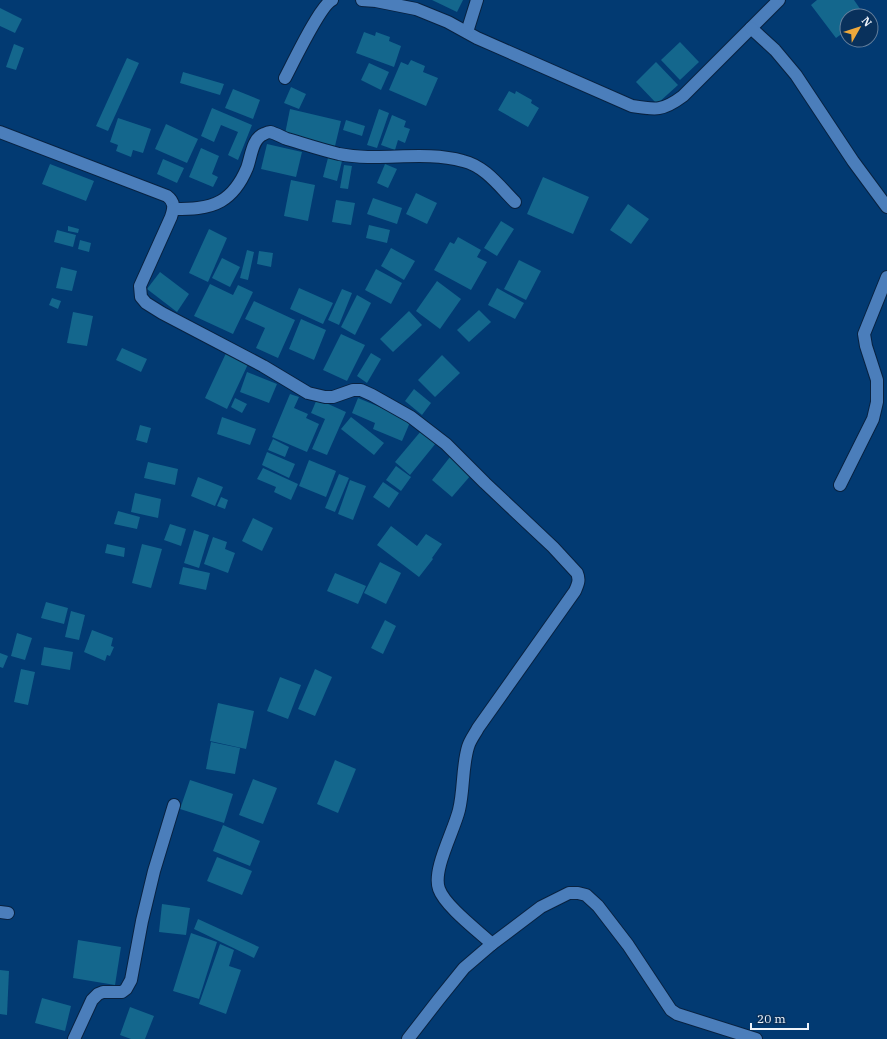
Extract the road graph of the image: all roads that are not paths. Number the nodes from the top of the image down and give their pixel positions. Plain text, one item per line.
1 (332, 0) edge
2 (362, 0) edge
3 (477, 0) edge
4 (780, 0) edge
5 (751, 28) junction
6 (467, 32) junction
7 (285, 78) dead end
8 (0, 132) edge
9 (514, 202) dead end
10 (887, 207) edge
11 (174, 209) junction
12 (887, 277) edge
13 (840, 485) dead end
14 (174, 805) dead end
15 (492, 944) junction
16 (74, 1039) edge
17 (408, 1039) edge
18 (756, 1039) edge

1 - 7 street
2 - 6 street
3 - 6 street
4 - 5 street
5 - 6 street
5 - 10 street
8 - 11 street
9 - 11 street
11 - 15 street
12 - 13 street
14 - 16 street
15 - 17 street
15 - 18 street

